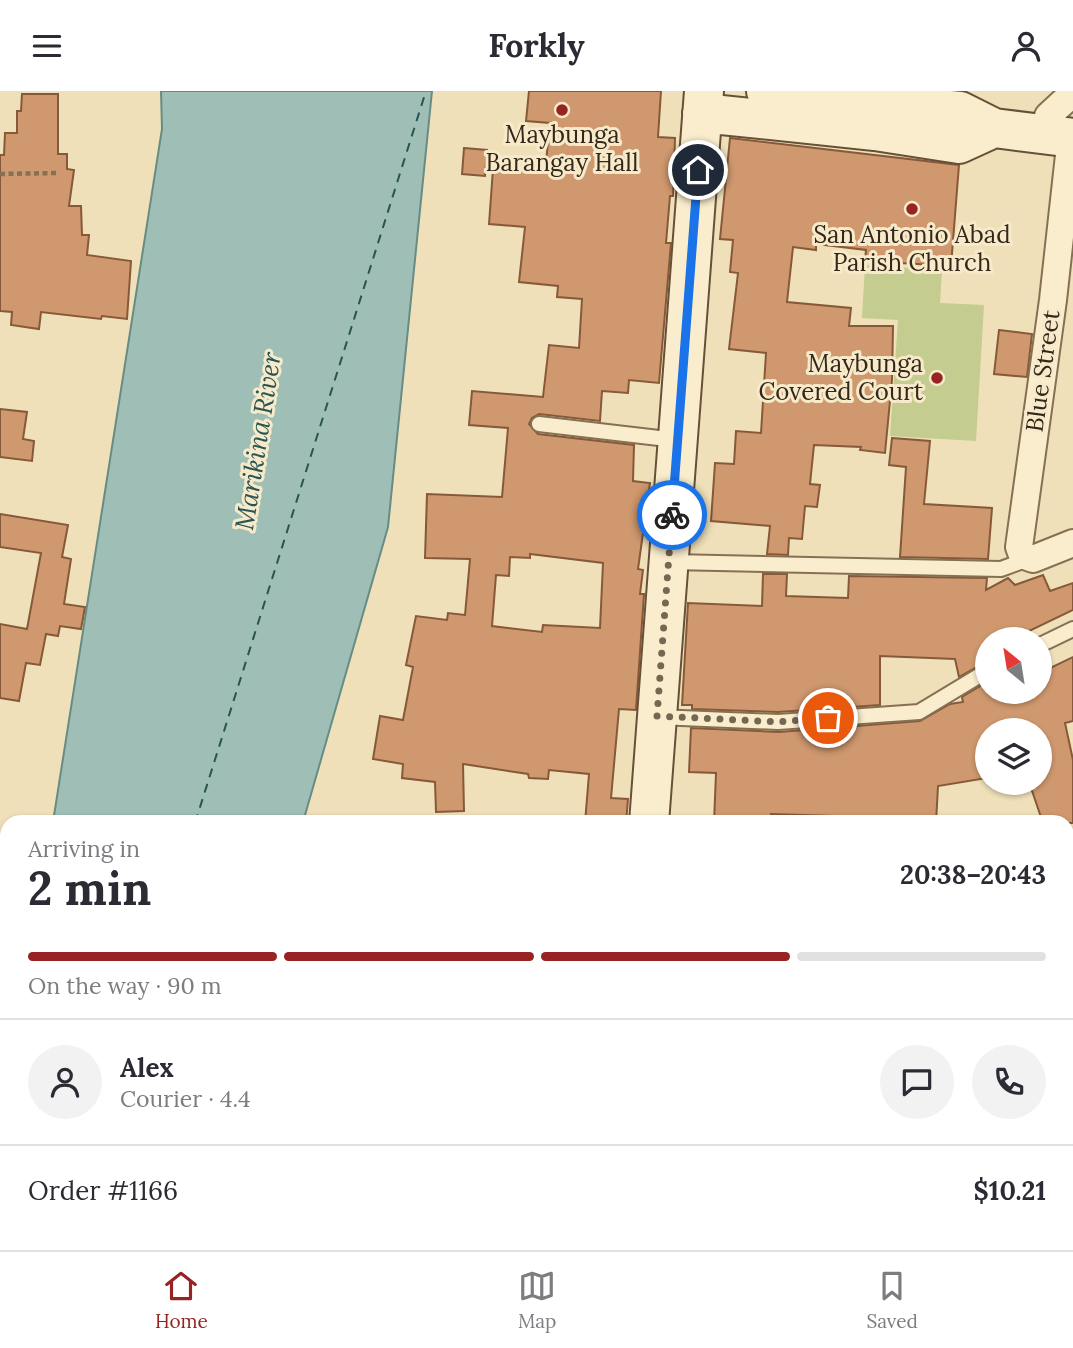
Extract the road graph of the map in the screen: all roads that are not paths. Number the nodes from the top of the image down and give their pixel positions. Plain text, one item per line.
1 (766, 91) edge
2 (1073, 93) edge
3 (703, 102) edge
4 (995, 128) junction
5 (1062, 136) edge
6 (1063, 302) edge
7 (539, 424) dead end
8 (677, 440) junction
9 (1073, 543) edge
10 (1028, 559) junction
11 (668, 562) junction
12 (1073, 629) edge
13 (1052, 639) edge
14 (975, 678) edge
15 (657, 716) junction
16 (650, 815) edge

1 - 4 main road
2 - 5 street
3 - 4 main road
3 - 8 main road
4 - 5 main road
5 - 6 street, Blue Street
6 - 10 street, Blue Street
7 - 8 lane
8 - 11 main road
9 - 10 street
10 - 11 lane
11 - 15 main road
12 - 13 lane
14 - 15 lane
15 - 16 main road

